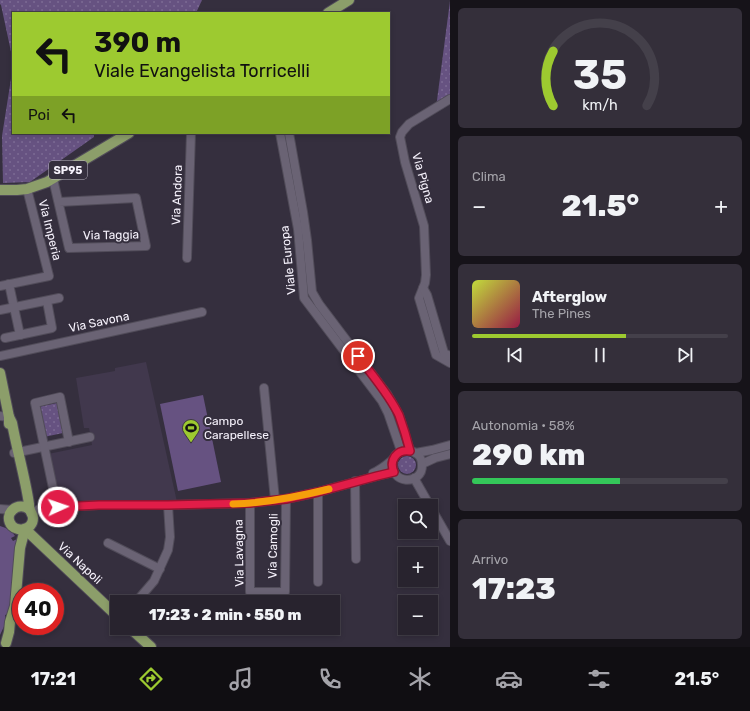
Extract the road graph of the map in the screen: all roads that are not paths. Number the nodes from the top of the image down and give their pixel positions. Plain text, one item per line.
1 (349, 0) edge
2 (330, 12) edge
3 (450, 99) edge
4 (127, 134) edge
5 (191, 134) edge
6 (280, 134) edge
7 (288, 134) edge
8 (53, 179) junction
9 (27, 189) junction
10 (0, 190) edge
11 (58, 202) junction
12 (187, 258) dead end
13 (9, 284) junction
14 (0, 286) edge
15 (423, 288) junction
16 (59, 298) dead end
17 (47, 300) junction
18 (14, 307) junction
19 (0, 310) edge
20 (202, 312) dead end
21 (20, 335) junction
22 (5, 338) dead end
23 (0, 356) edge
24 (450, 356) edge
25 (450, 363) edge
26 (0, 373) edge
27 (264, 388) dead end
28 (4, 417) edge
29 (90, 437) dead end
30 (69, 442) junction
31 (450, 444) edge
32 (44, 447) junction
33 (400, 452) junction
34 (413, 452) junction
35 (16, 453) junction
36 (450, 454) edge
37 (393, 460) junction
38 (422, 464) junction
39 (394, 472) junction
40 (414, 478) junction
41 (358, 481) junction
42 (318, 492) junction
43 (286, 499) junction
44 (426, 499) edge
45 (275, 500) junction
46 (250, 503) junction
47 (168, 505) junction
48 (58, 507) junction
49 (0, 509) edge
50 (14, 511) junction
51 (0, 512) edge
52 (31, 512) junction
53 (438, 521) edge
54 (24, 527) junction
55 (450, 541) edge
56 (108, 544) dead end
57 (356, 559) dead end
58 (160, 569) junction
59 (318, 582) dead end
60 (285, 592) joint
61 (142, 595) edge
62 (110, 609) edge
63 (137, 635) edge
64 (4, 644) edge
65 (149, 646) edge

1 - 2 main road
3 - 15 street, Via Pigna
4 - 8 main road, SP95
5 - 12 street, Via Andora
6 - 33 street, Viale Europa
7 - 34 street, Viale Europa
8 - 9 main road, SP95
8 - 11 street, Via Taggia
9 - 10 main road, SP95
9 - 13 street, Via Imperia
11 - 11 street, Via Taggia
13 - 14 street, Via Imperia
13 - 18 street
15 - 24 street
15 - 25 street, Via Pigna
16 - 17 street
17 - 18 street
17 - 21 street
18 - 19 street
18 - 21 street
20 - 23 street, Via Savona
21 - 22 street
26 - 28 main road
27 - 45 street
28 - 35 main road
29 - 30 street
30 - 32 street
30 - 32 street
31 - 34 street
32 - 35 street
32 - 48 street
33 - 34 street
33 - 37 street
34 - 38 street
35 - 50 main road
35 - 52 main road
36 - 38 street
37 - 39 street
37 - 41 street
38 - 40 street
39 - 40 street
39 - 41 street
40 - 44 street
41 - 42 street
41 - 57 street
42 - 43 street
42 - 59 street
43 - 45 street
43 - 60 street, Via Camogli
45 - 46 street
46 - 47 street
46 - 60 street, Via Lavagna
47 - 48 street
47 - 58 street
48 - 52 street
49 - 50 street
50 - 51 street
50 - 52 main road
50 - 54 main road
52 - 54 main road
53 - 55 street
54 - 62 main road, Via Napoli
54 - 64 main road
56 - 58 street
58 - 61 street
63 - 65 main road

